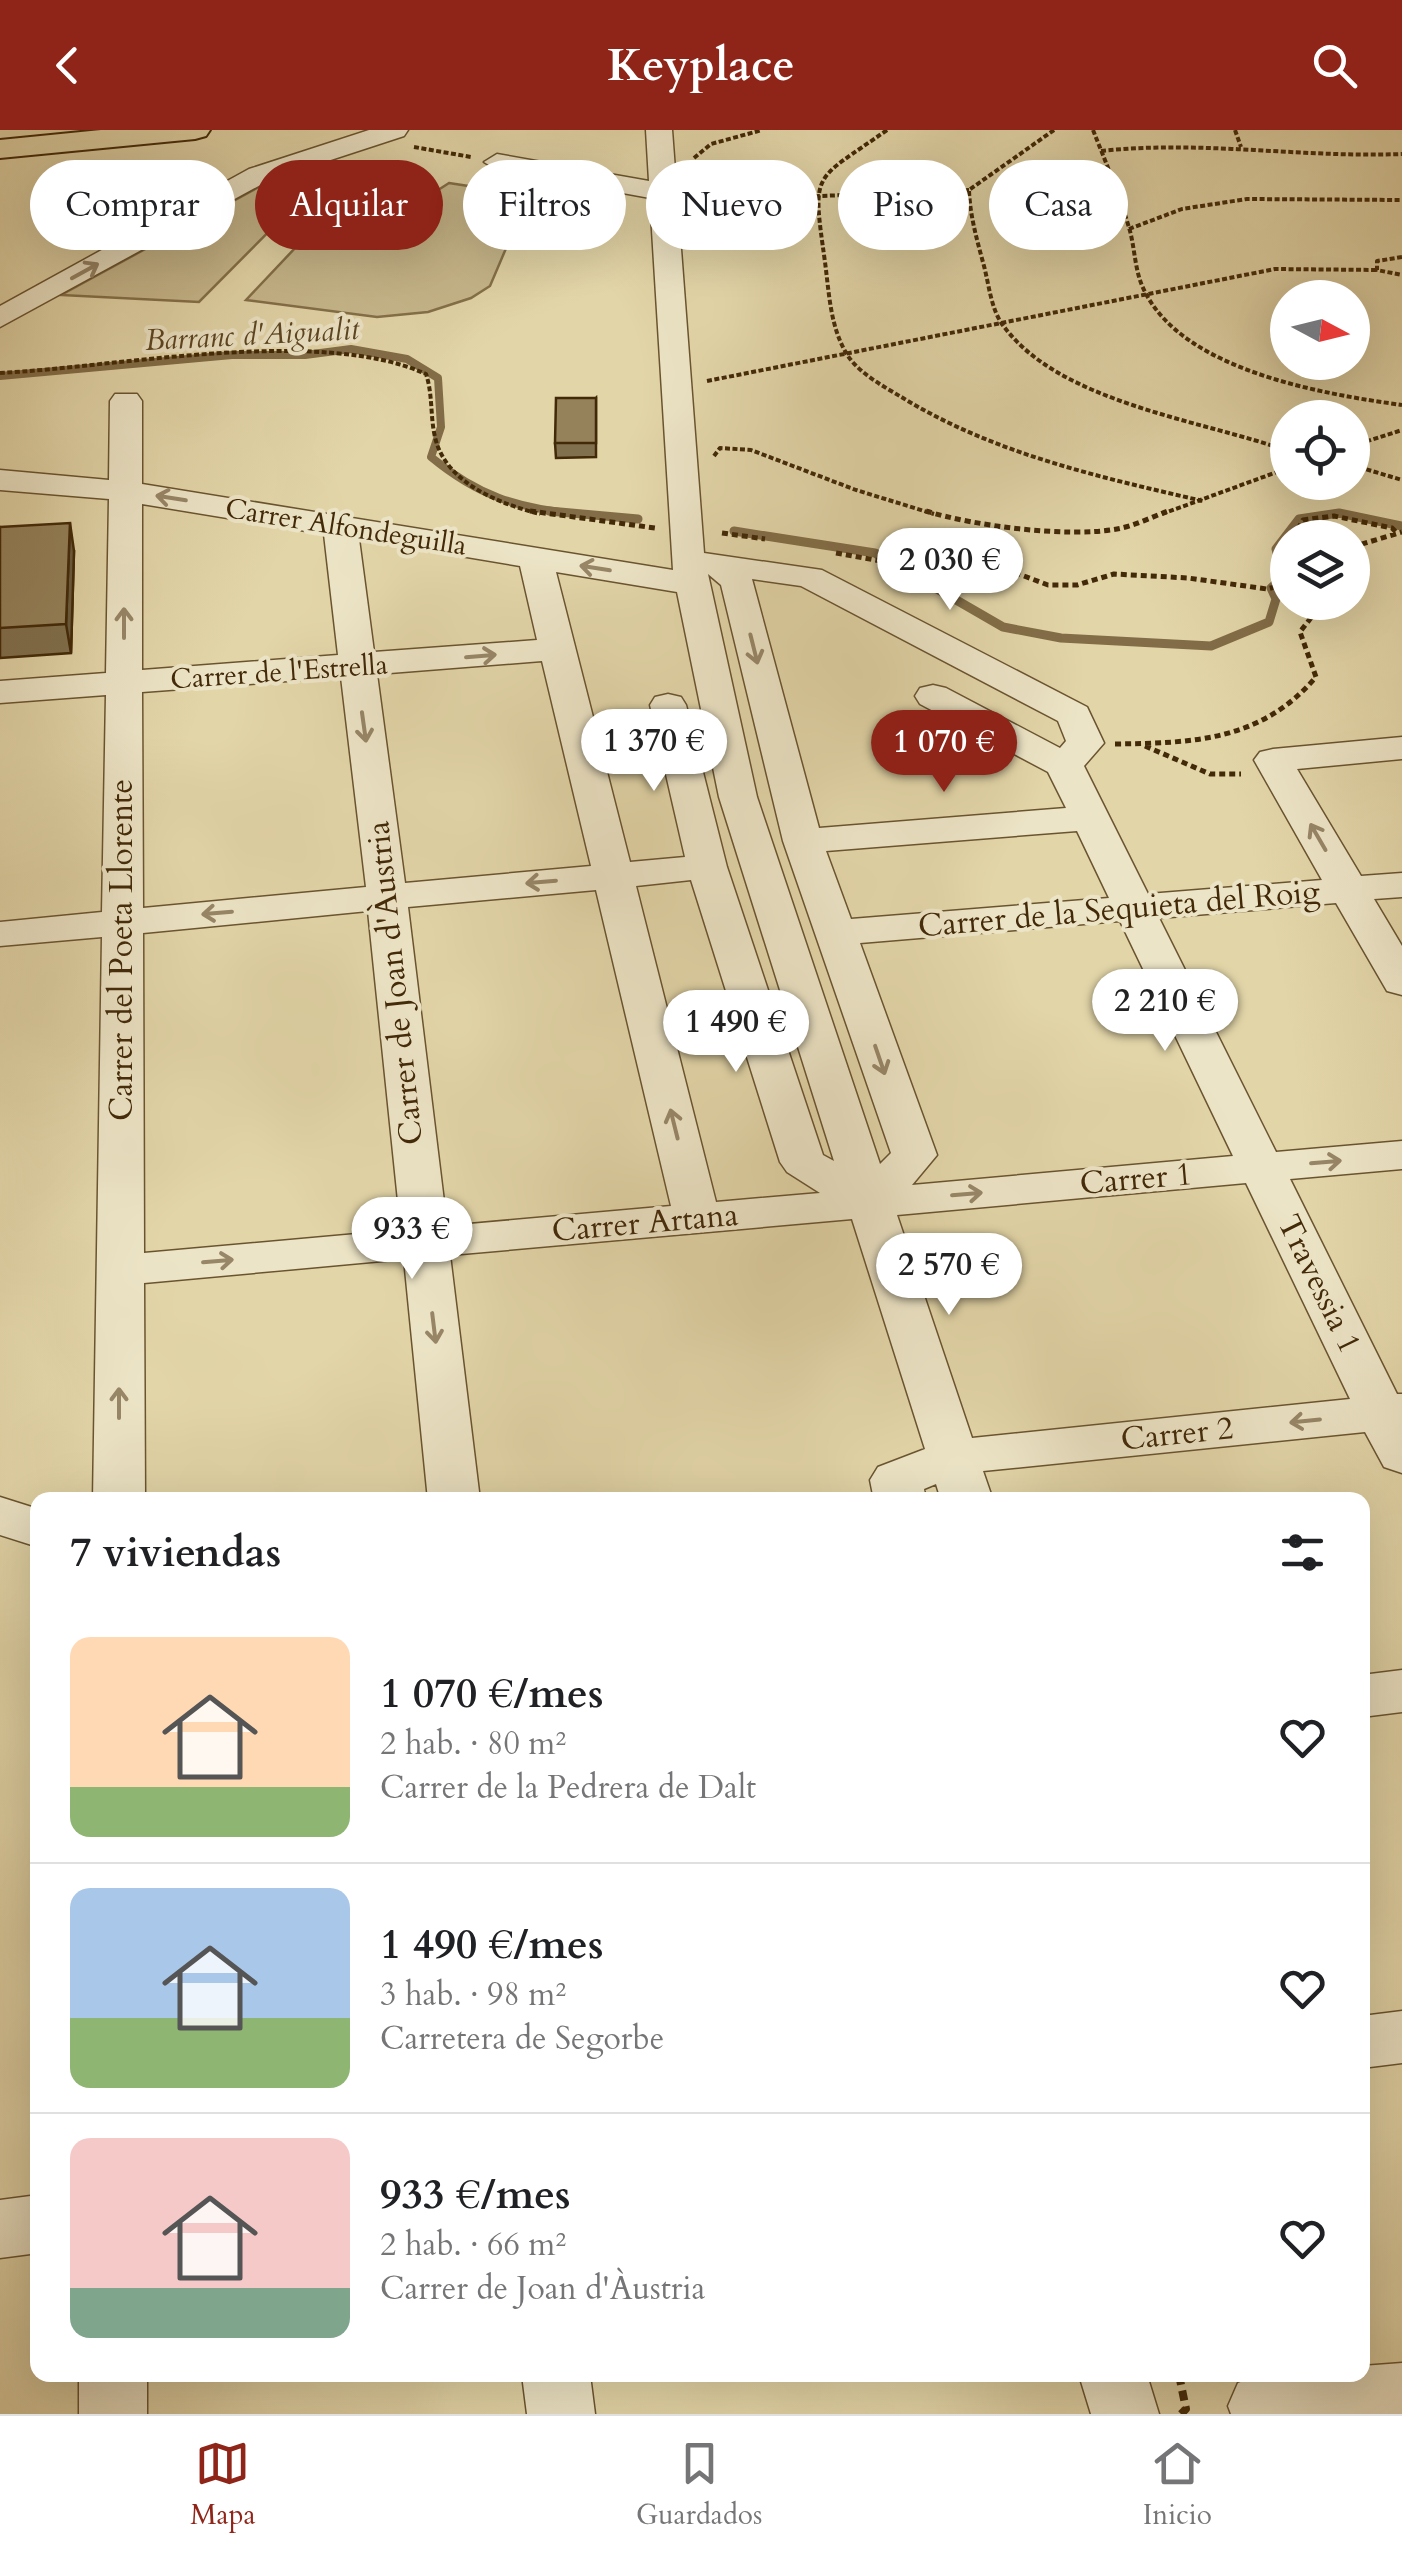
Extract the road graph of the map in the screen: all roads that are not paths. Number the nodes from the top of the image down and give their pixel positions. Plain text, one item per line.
1 (196, 130) edge
2 (659, 130) edge
3 (382, 134) edge
4 (0, 149) edge
5 (302, 160) edge
6 (661, 160) edge
7 (630, 167) dead end
8 (255, 176) edge
9 (646, 178) edge
10 (667, 250) edge
11 (0, 318) edge
12 (126, 400) dead end
13 (0, 480) edge
14 (125, 491) junction
15 (340, 526) junction
16 (535, 558) junction
17 (699, 569) junction
18 (558, 649) junction
19 (356, 666) junction
20 (124, 683) junction
21 (0, 692) edge
22 (933, 696) dead end
23 (668, 705) dead end
24 (1402, 748) edge
25 (1075, 754) junction
26 (1090, 818) junction
27 (804, 841) junction
28 (707, 866) junction
29 (614, 876) junction
30 (1402, 885) edge
31 (1349, 890) junction
32 (387, 897) junction
33 (1134, 908) junction
34 (122, 923) junction
35 (836, 933) junction
36 (0, 934) edge
37 (1402, 982) edge
38 (1402, 1155) edge
39 (1262, 1168) junction
40 (870, 1203) junction
41 (697, 1218) junction
42 (424, 1242) junction
43 (120, 1270) junction
44 (1395, 1426) edge
45 (960, 1478) edge
46 (119, 1492) edge
47 (453, 1492) edge
48 (898, 1492) edge
49 (0, 1515) edge
50 (30, 1526) edge
51 (1402, 1692) edge
52 (1370, 1695) edge
53 (1402, 2037) edge
54 (1370, 2041) edge
55 (30, 2225) edge
56 (0, 2229) edge
57 (113, 2382) edge
58 (557, 2382) edge
59 (1115, 2382) edge
60 (1402, 2395) edge
61 (1260, 2398) edge
62 (113, 2414) edge
63 (560, 2414) edge
64 (1124, 2414) edge

1 - 4 main road
2 - 6 street
3 - 5 street
7 - 9 street
11 -> 8 street
10 - 17 street
12 - 14 street, Carrer del Poeta Llorente
13 - 14 street, Carrer Alfondeguilla
15 -> 14 street, Carrer Alfondeguilla
20 -> 14 street, Carrer del Poeta Llorente
15 - 16 street, Carrer Alfondeguilla
15 - 19 street, Carrer de Joan d'Àustria
17 -> 16 street, Carrer Alfondeguilla
16 - 18 street
17 - 25 street, Carrer Alfondeguilla
17 -> 27 street
17 - 40 street
19 -> 18 street, Carrer de l'Estrella
18 - 29 street
19 - 20 street, Carrer de l'Estrella
19 -> 32 street, Carrer de Joan d'Àustria
20 - 21 street, Carrer de l'Estrella
20 - 34 street, Carrer del Poeta Llorente
22 - 25 street
23 - 28 street
31 -> 24 street
25 - 26 street, Travessia 1
26 - 27 street
26 - 33 street, Travessia 1
27 - 35 street
28 - 29 street
28 - 40 street
29 -> 32 street
41 -> 29 street
30 - 31 street, Carrer de la Sequieta del Roig
31 - 33 street, Carrer de la Sequieta del Roig
31 - 37 street
32 -> 34 street
32 - 42 street, Carrer de Joan d'Àustria
33 - 35 street, Carrer de la Sequieta del Roig
33 - 39 street, Travessia 1
34 - 36 street
34 - 43 street, Carrer del Poeta Llorente
35 -> 40 street
39 -> 38 street, Carrer 1
40 -> 39 street, Carrer 1
39 - 44 street, Travessia 1
40 - 41 street, Carrer Artana
40 - 45 street
41 - 42 street, Carrer Artana
43 -> 42 street, Carrer Artana
42 -> 47 street, Carrer de Joan d'Àustria
46 -> 43 street, Carrer del Poeta Llorente
44 -> 45 street, Carrer 2
45 - 48 street, Carrer 2
49 - 50 street
51 - 52 street
53 - 54 street
55 - 56 street
57 - 62 street
58 - 63 street
59 - 64 street
60 - 61 street

